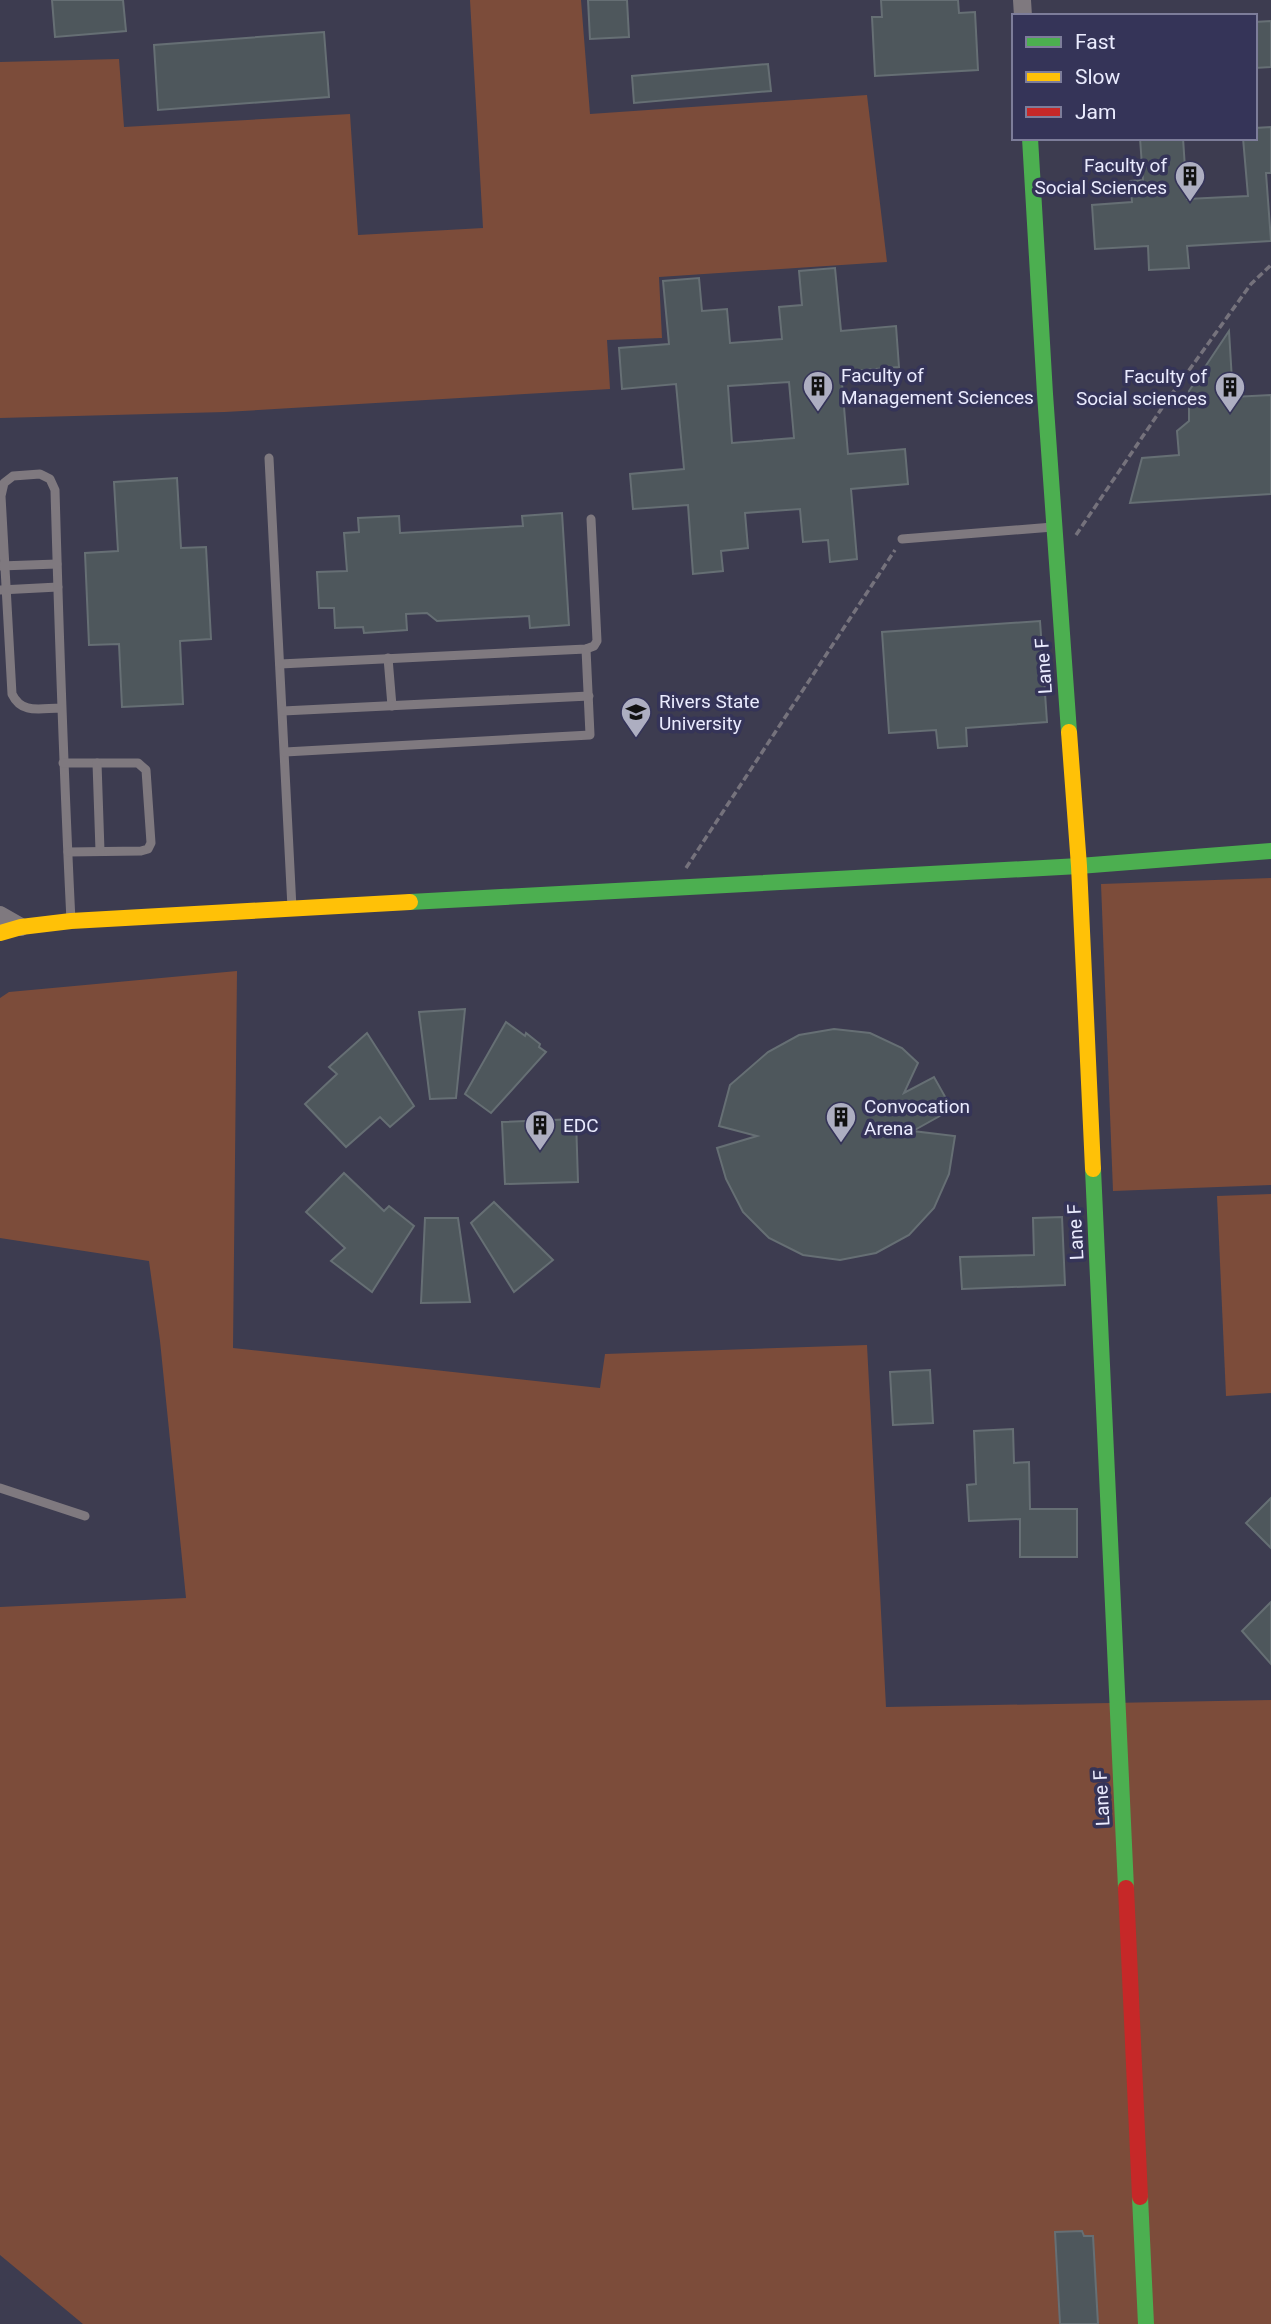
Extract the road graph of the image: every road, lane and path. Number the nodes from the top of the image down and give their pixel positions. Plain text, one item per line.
1 (1030, 140) edge
2 (1271, 265) edge
3 (270, 458) dead end
4 (591, 519) dead end
5 (1054, 527) junction
6 (902, 539) joint
7 (57, 564) junction
8 (1057, 564) junction
9 (2, 566) edge
10 (58, 587) junction
11 (3, 590) edge
12 (586, 649) junction
13 (388, 658) junction
14 (279, 664) junction
15 (589, 696) junction
16 (392, 706) junction
17 (61, 708) junction
18 (283, 711) junction
19 (285, 752) junction
20 (62, 763) junction
21 (97, 763) junction
22 (100, 851) junction
23 (68, 852) junction
24 (1271, 852) edge
25 (1079, 866) junction
26 (673, 888) junction
27 (292, 909) junction
28 (0, 915) edge
29 (71, 922) junction
30 (21, 927) junction
31 (0, 933) edge
32 (0, 1488) edge
33 (85, 1516) dead end
34 (1146, 2324) edge

1 - 5 street, Lane F
2 - 8 path
3 - 14 lane
4 - 12 lane
5 - 6 lane
5 - 8 street, Lane F
6 - 26 path
7 - 9 lane
7 - 9 lane
7 - 10 lane
8 - 25 street, Lane F
9 - 11 lane
10 - 11 lane
10 - 17 lane
11 - 17 lane
12 - 13 lane
12 - 15 lane
13 - 14 lane
13 - 16 lane
14 - 18 lane
15 - 16 lane
15 - 19 lane
16 - 18 lane
17 - 20 lane
18 - 19 lane
19 - 27 lane
20 - 21 lane
20 - 23 lane
21 - 22 lane
21 - 22 lane
22 - 23 lane
23 - 29 lane
24 - 25 street
25 - 26 street
25 - 34 street, Lane F
26 - 27 street
27 - 29 street
28 - 30 street
29 - 30 street
30 - 31 street
32 - 33 lane

